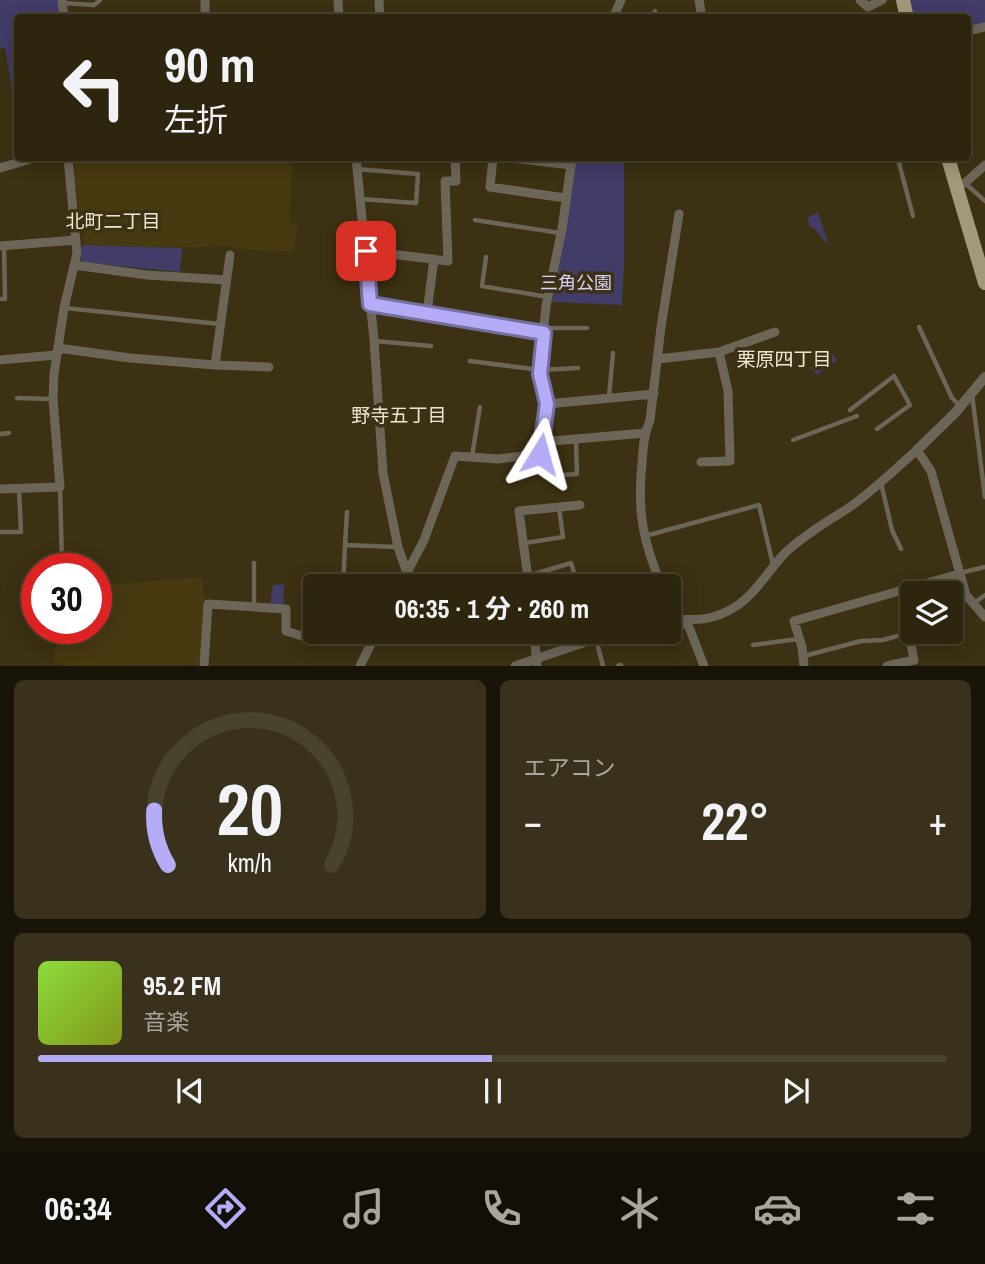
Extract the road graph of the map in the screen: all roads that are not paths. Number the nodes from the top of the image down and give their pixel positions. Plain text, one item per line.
1 (100, 0) edge
2 (860, 0) edge
3 (881, 0) edge
4 (62, 2) edge
5 (655, 11) dead end
6 (653, 14) edge
7 (24, 161) edge
8 (68, 161) edge
9 (357, 161) edge
10 (455, 161) edge
11 (494, 161) edge
12 (572, 161) edge
13 (949, 161) edge
14 (899, 163) dead end
15 (985, 165) edge
16 (0, 168) edge
17 (358, 169) junction
18 (960, 183) junction
19 (565, 198) junction
20 (360, 199) junction
21 (985, 201) edge
22 (678, 214) dead end
23 (913, 216) dead end
24 (475, 220) dead end
25 (561, 233) junction
26 (76, 240) junction
27 (2, 245) edge
28 (366, 251) junction
29 (230, 255) dead end
30 (486, 257) dead end
31 (434, 259) junction
32 (74, 265) junction
33 (226, 280) junction
34 (985, 284) edge
35 (549, 297) junction
36 (0, 299) edge
37 (370, 304) junction
38 (64, 308) junction
39 (427, 313) junction
40 (221, 324) junction
41 (919, 327) dead end
42 (587, 328) dead end
43 (544, 330) junction
44 (775, 332) dead end
45 (374, 341) junction
46 (431, 346) dead end
47 (57, 352) junction
48 (719, 352) junction
49 (613, 354) dead end
50 (658, 359) junction
51 (0, 360) edge
52 (470, 361) dead end
53 (215, 365) junction
54 (269, 367) dead end
55 (578, 368) dead end
56 (540, 370) junction
57 (985, 377) edge
58 (654, 394) junction
59 (972, 394) junction
60 (17, 398) dead end
61 (609, 398) junction
62 (53, 399) junction
63 (547, 404) junction
64 (480, 407) dead end
65 (961, 407) junction
66 (850, 410) dead end
67 (857, 416) dead end
68 (877, 429) dead end
69 (9, 433) dead end
70 (645, 433) junction
71 (0, 434) edge
72 (576, 439) junction
73 (793, 440) dead end
74 (541, 442) junction
75 (917, 450) junction
76 (540, 454) junction
77 (472, 457) junction
78 (701, 462) dead end
79 (881, 482) junction
80 (60, 487) junction
81 (0, 489) edge
82 (19, 489) junction
83 (985, 497) edge
84 (580, 505) dead end
85 (559, 507) junction
86 (347, 512) dead end
87 (0, 532) edge
88 (644, 537) junction
89 (523, 544) junction
90 (345, 545) junction
91 (398, 547) junction
92 (901, 550) dead end
93 (62, 553) edge
94 (254, 563) dead end
95 (985, 567) edge
96 (774, 568) junction
97 (544, 572) joint
98 (344, 574) edge
99 (402, 574) edge
100 (406, 574) edge
101 (527, 574) edge
102 (540, 574) edge
103 (574, 574) edge
104 (657, 574) edge
105 (959, 574) junction
106 (966, 595) junction
107 (985, 595) edge
108 (963, 596) edge
109 (973, 603) junction
110 (254, 607) junction
111 (985, 617) edge
112 (683, 620) joint
113 (900, 635) edge
114 (303, 636) edge
115 (799, 638) junction
116 (371, 644) edge
117 (535, 644) edge
118 (567, 644) edge
119 (576, 644) edge
120 (596, 644) edge
121 (910, 644) edge
122 (752, 645) dead end
123 (569, 647) junction
124 (804, 661) edge
125 (537, 662) edge
126 (204, 666) edge
127 (360, 666) edge
128 (515, 666) edge
129 (603, 666) edge
130 (704, 666) edge
131 (887, 666) edge

1 - 4 lane
2 - 3 street
5 - 6 lane
7 - 16 street
8 - 26 street
9 - 17 street
10 - 31 street
11 - 19 street
12 - 19 street
13 - 18 main road
14 - 23 lane
15 - 18 street
17 - 20 street
17 - 20 lane
18 - 21 lane
18 - 34 main road
19 - 25 street
20 - 28 street
22 - 50 street
24 - 25 lane
25 - 35 street
26 - 27 street
26 - 32 street
27 - 36 lane
28 - 31 street
28 - 37 street
29 - 33 street
30 - 35 lane
31 - 39 street
32 - 33 street
32 - 38 street
33 - 40 street
35 - 43 street
37 - 39 street
37 - 45 street
38 - 40 lane
38 - 47 street
39 - 43 street
40 - 53 street
41 - 65 lane
42 - 43 lane
43 - 56 street
44 - 48 street
45 - 46 lane
45 - 91 street
47 - 51 street
47 - 53 street
47 - 62 street
48 - 50 street
48 - 78 street
49 - 61 lane
50 - 58 street
52 - 56 lane
53 - 54 street
55 - 56 lane
56 - 63 street
57 - 59 street
58 - 61 street
58 - 70 street
59 - 65 street
59 - 83 lane
60 - 62 lane
61 - 63 street
62 - 80 street
63 - 74 street
64 - 77 lane
65 - 75 street
66 - 68 lane
67 - 73 lane
69 - 71 lane
70 - 72 street
70 - 88 street
72 - 74 street
72 - 76 lane
74 - 76 street
75 - 79 street
75 - 105 street
76 - 77 street
77 - 100 street
79 - 92 lane
79 - 96 street
80 - 82 street
80 - 93 lane
81 - 82 street
82 - 87 lane
84 - 85 street
85 - 89 lane
85 - 89 street
86 - 90 lane
88 - 96 lane
88 - 104 street
89 - 101 street
90 - 91 lane
90 - 98 lane
91 - 99 street
94 - 110 lane
95 - 105 lane
96 - 112 street
97 - 102 lane
97 - 103 lane
105 - 106 street
105 - 115 street
106 - 108 street
106 - 109 street
107 - 109 lane
109 - 111 street
110 - 114 street
110 - 126 street
112 - 130 street
113 - 124 lane
115 - 122 lane
115 - 124 street
116 - 127 street
117 - 125 street
118 - 123 lane
119 - 123 street
120 - 129 lane
121 - 131 street
123 - 125 street
125 - 128 street

